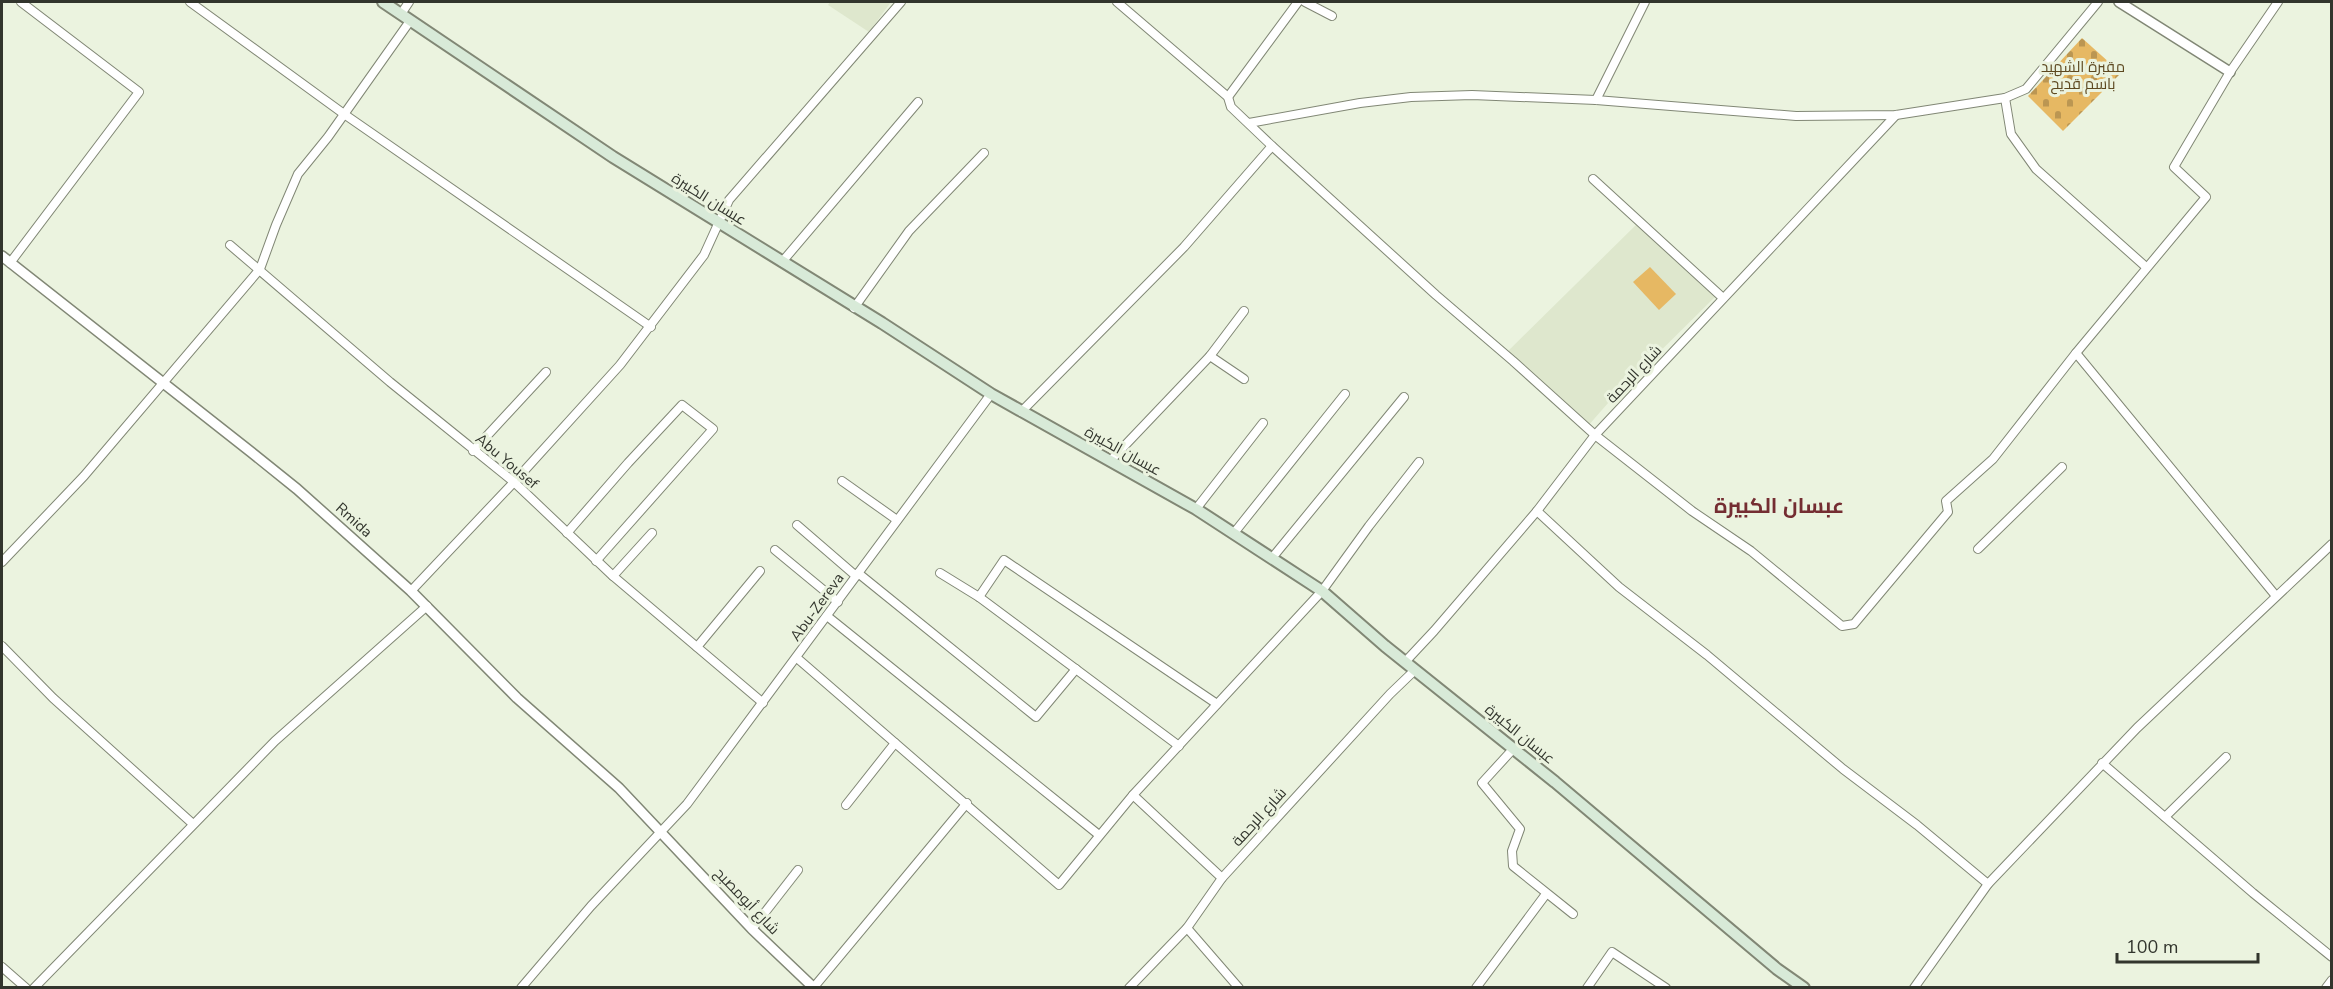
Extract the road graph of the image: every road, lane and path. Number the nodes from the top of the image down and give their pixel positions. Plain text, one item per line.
1 (21, 2) edge
2 (190, 2) edge
3 (383, 2) edge
4 (409, 2) edge
5 (902, 2) edge
6 (1117, 2) edge
7 (1298, 2) edge
8 (1305, 2) edge
9 (1645, 2) edge
10 (2098, 2) edge
11 (2118, 2) edge
12 (2277, 2) edge
13 (2132, 5) edge
14 (401, 14) junction
15 (1332, 16) dead end
16 (410, 21) junction
17 (2230, 72) junction
18 (1228, 97) junction
19 (2005, 98) junction
20 (1596, 100) junction
21 (918, 102) dead end
22 (344, 114) junction
23 (1896, 115) junction
24 (1249, 123) junction
25 (1272, 146) junction
26 (984, 153) dead end
27 (1593, 179) dead end
28 (718, 223) junction
29 (230, 245) dead end
30 (2, 256) edge
31 (782, 262) junction
32 (10, 263) junction
33 (2146, 267) junction
34 (260, 269) junction
35 (1723, 298) junction
36 (854, 308) junction
37 (1244, 311) dead end
38 (651, 327) junction
39 (2076, 353) junction
40 (1210, 356) junction
41 (546, 372) dead end
42 (1244, 379) dead end
43 (164, 382) junction
44 (991, 394) junction
45 (1345, 394) dead end
46 (1404, 398) dead end
47 (1021, 412) junction
48 (1263, 423) dead end
49 (1595, 435) junction
50 (473, 451) junction
51 (1111, 460) junction
52 (1419, 462) dead end
53 (2062, 467) dead end
54 (842, 481) dead end
55 (514, 482) junction
56 (1196, 509) junction
57 (1537, 511) junction
58 (897, 520) junction
59 (797, 525) dead end
60 (567, 533) junction
61 (652, 533) dead end
62 (1234, 533) junction
63 (2331, 544) edge
64 (1978, 549) dead end
65 (775, 550) dead end
66 (1272, 558) junction
67 (597, 561) junction
68 (2, 562) edge
69 (760, 571) dead end
70 (940, 573) dead end
71 (857, 575) junction
72 (613, 576) junction
73 (411, 591) junction
74 (1322, 591) junction
75 (2276, 596) junction
76 (979, 597) junction
77 (838, 602) junction
78 (427, 606) junction
79 (827, 616) junction
80 (2, 646) edge
81 (697, 647) junction
82 (797, 658) junction
83 (1405, 662) junction
84 (1076, 669) junction
85 (1415, 670) junction
86 (763, 704) junction
87 (1217, 704) junction
88 (895, 743) junction
89 (1179, 746) junction
90 (1514, 748) junction
91 (2226, 757) dead end
92 (2102, 763) junction
93 (1133, 795) junction
94 (967, 803) junction
95 (846, 805) dead end
96 (2165, 817) junction
97 (193, 824) junction
98 (662, 833) junction
99 (1099, 835) junction
100 (798, 870) dead end
101 (1222, 878) junction
102 (1988, 884) junction
103 (1546, 894) junction
104 (1574, 914) dead end
105 (1187, 928) junction
106 (752, 929) junction
107 (2331, 957) edge
108 (2, 967) edge
109 (2331, 980) edge
110 (26, 987) edge
111 (34, 987) edge
112 (521, 987) edge
113 (814, 987) edge
114 (1129, 987) edge
115 (1239, 987) edge
116 (1476, 987) edge
117 (1587, 987) edge
118 (1666, 987) edge
119 (1804, 987) edge
120 (1914, 987) edge
121 (2325, 987) edge

1 - 32 street
2 - 22 street
3 - 14 main road, عبسان الكبيرة
4 - 14 street
5 - 28 street
6 - 18 street
7 - 18 street
8 - 15 street
9 - 20 street
10 - 19 street
11 - 13 street
12 - 17 street
13 - 17 street
14 - 16 main road, عبسان الكبيرة
16 - 22 street
16 - 28 main road, عبسان الكبيرة
17 - 33 street
18 - 24 street
19 - 23 street
19 - 33 street
20 - 23 street
20 - 24 street
21 - 31 street
22 - 34 street
22 - 38 street
23 - 35 street, شارع الرحمة
24 - 25 street
25 - 47 street
25 - 49 street
26 - 36 street
27 - 35 street
28 - 31 main road, عبسان الكبيرة
28 - 38 street
29 - 34 street, Abu Yousef
30 - 32 street, Rmida
31 - 36 main road, عبسان الكبيرة
32 - 43 street, Rmida
33 - 39 street
34 - 43 street
34 - 50 street, Abu Yousef
35 - 49 street, شارع الرحمة
36 - 44 main road, عبسان الكبيرة
37 - 40 street
38 - 55 street
39 - 49 street
39 - 75 street
40 - 42 street
40 - 51 street
41 - 50 street
43 - 68 street
43 - 73 street, Rmida
44 - 47 main road, عبسان الكبيرة
44 - 58 street, Abu-Zereva
45 - 62 street
46 - 66 street
47 - 51 main road, عبسان الكبيرة
48 - 56 street
49 - 57 street, شارع الرحمة
50 - 55 street, Abu Yousef
51 - 56 main road, عبسان الكبيرة
52 - 74 street
53 - 64 street
54 - 58 street
55 - 60 street, Abu Yousef
55 - 73 street
56 - 62 main road, عبسان الكبيرة
57 - 83 street, شارع الرحمة
57 - 102 street
58 - 71 street, Abu-Zereva
59 - 71 street
60 - 67 street, Abu Yousef
60 - 67 street
61 - 72 street
62 - 66 main road, عبسان الكبيرة
63 - 75 street
65 - 77 street
66 - 74 main road, عبسان الكبيرة
67 - 72 street, Abu Yousef
69 - 81 street
70 - 76 street
71 - 77 street, Abu-Zereva
71 - 84 street
72 - 81 street, Abu Yousef
73 - 78 street, Rmida
74 - 83 main road, عبسان الكبيرة
74 - 87 street
75 - 92 street
76 - 84 street
76 - 87 street
77 - 79 street, Abu-Zereva
78 - 97 street
78 - 98 street, Rmida
79 - 82 street, Abu-Zereva
79 - 99 street
80 - 97 street
81 - 86 street, Abu Yousef
82 - 86 street, Abu-Zereva
82 - 88 street
83 - 85 main road, عبسان الكبيرة
84 - 89 street
85 - 90 main road, عبسان الكبيرة
85 - 101 street, شارع الرحمة
86 - 98 street, Abu-Zereva
87 - 89 street
88 - 94 street
88 - 95 street
89 - 93 street
90 - 103 street
90 - 119 main road, عبسان الكبيرة
91 - 96 street
92 - 96 street
92 - 102 street
93 - 99 street
93 - 101 street
94 - 99 street
94 - 113 street
96 - 107 street
97 - 111 street
98 - 106 street, شارع أبومصبح
98 - 112 street, Abu-Zereva
100 - 106 street
101 - 105 street, شارع الرحمة
102 - 120 street
103 - 104 street
103 - 116 street
105 - 114 street, شارع الرحمة
105 - 115 street
106 - 113 street, شارع أبومصبح
108 - 110 street
109 - 121 street
117 - 118 street

